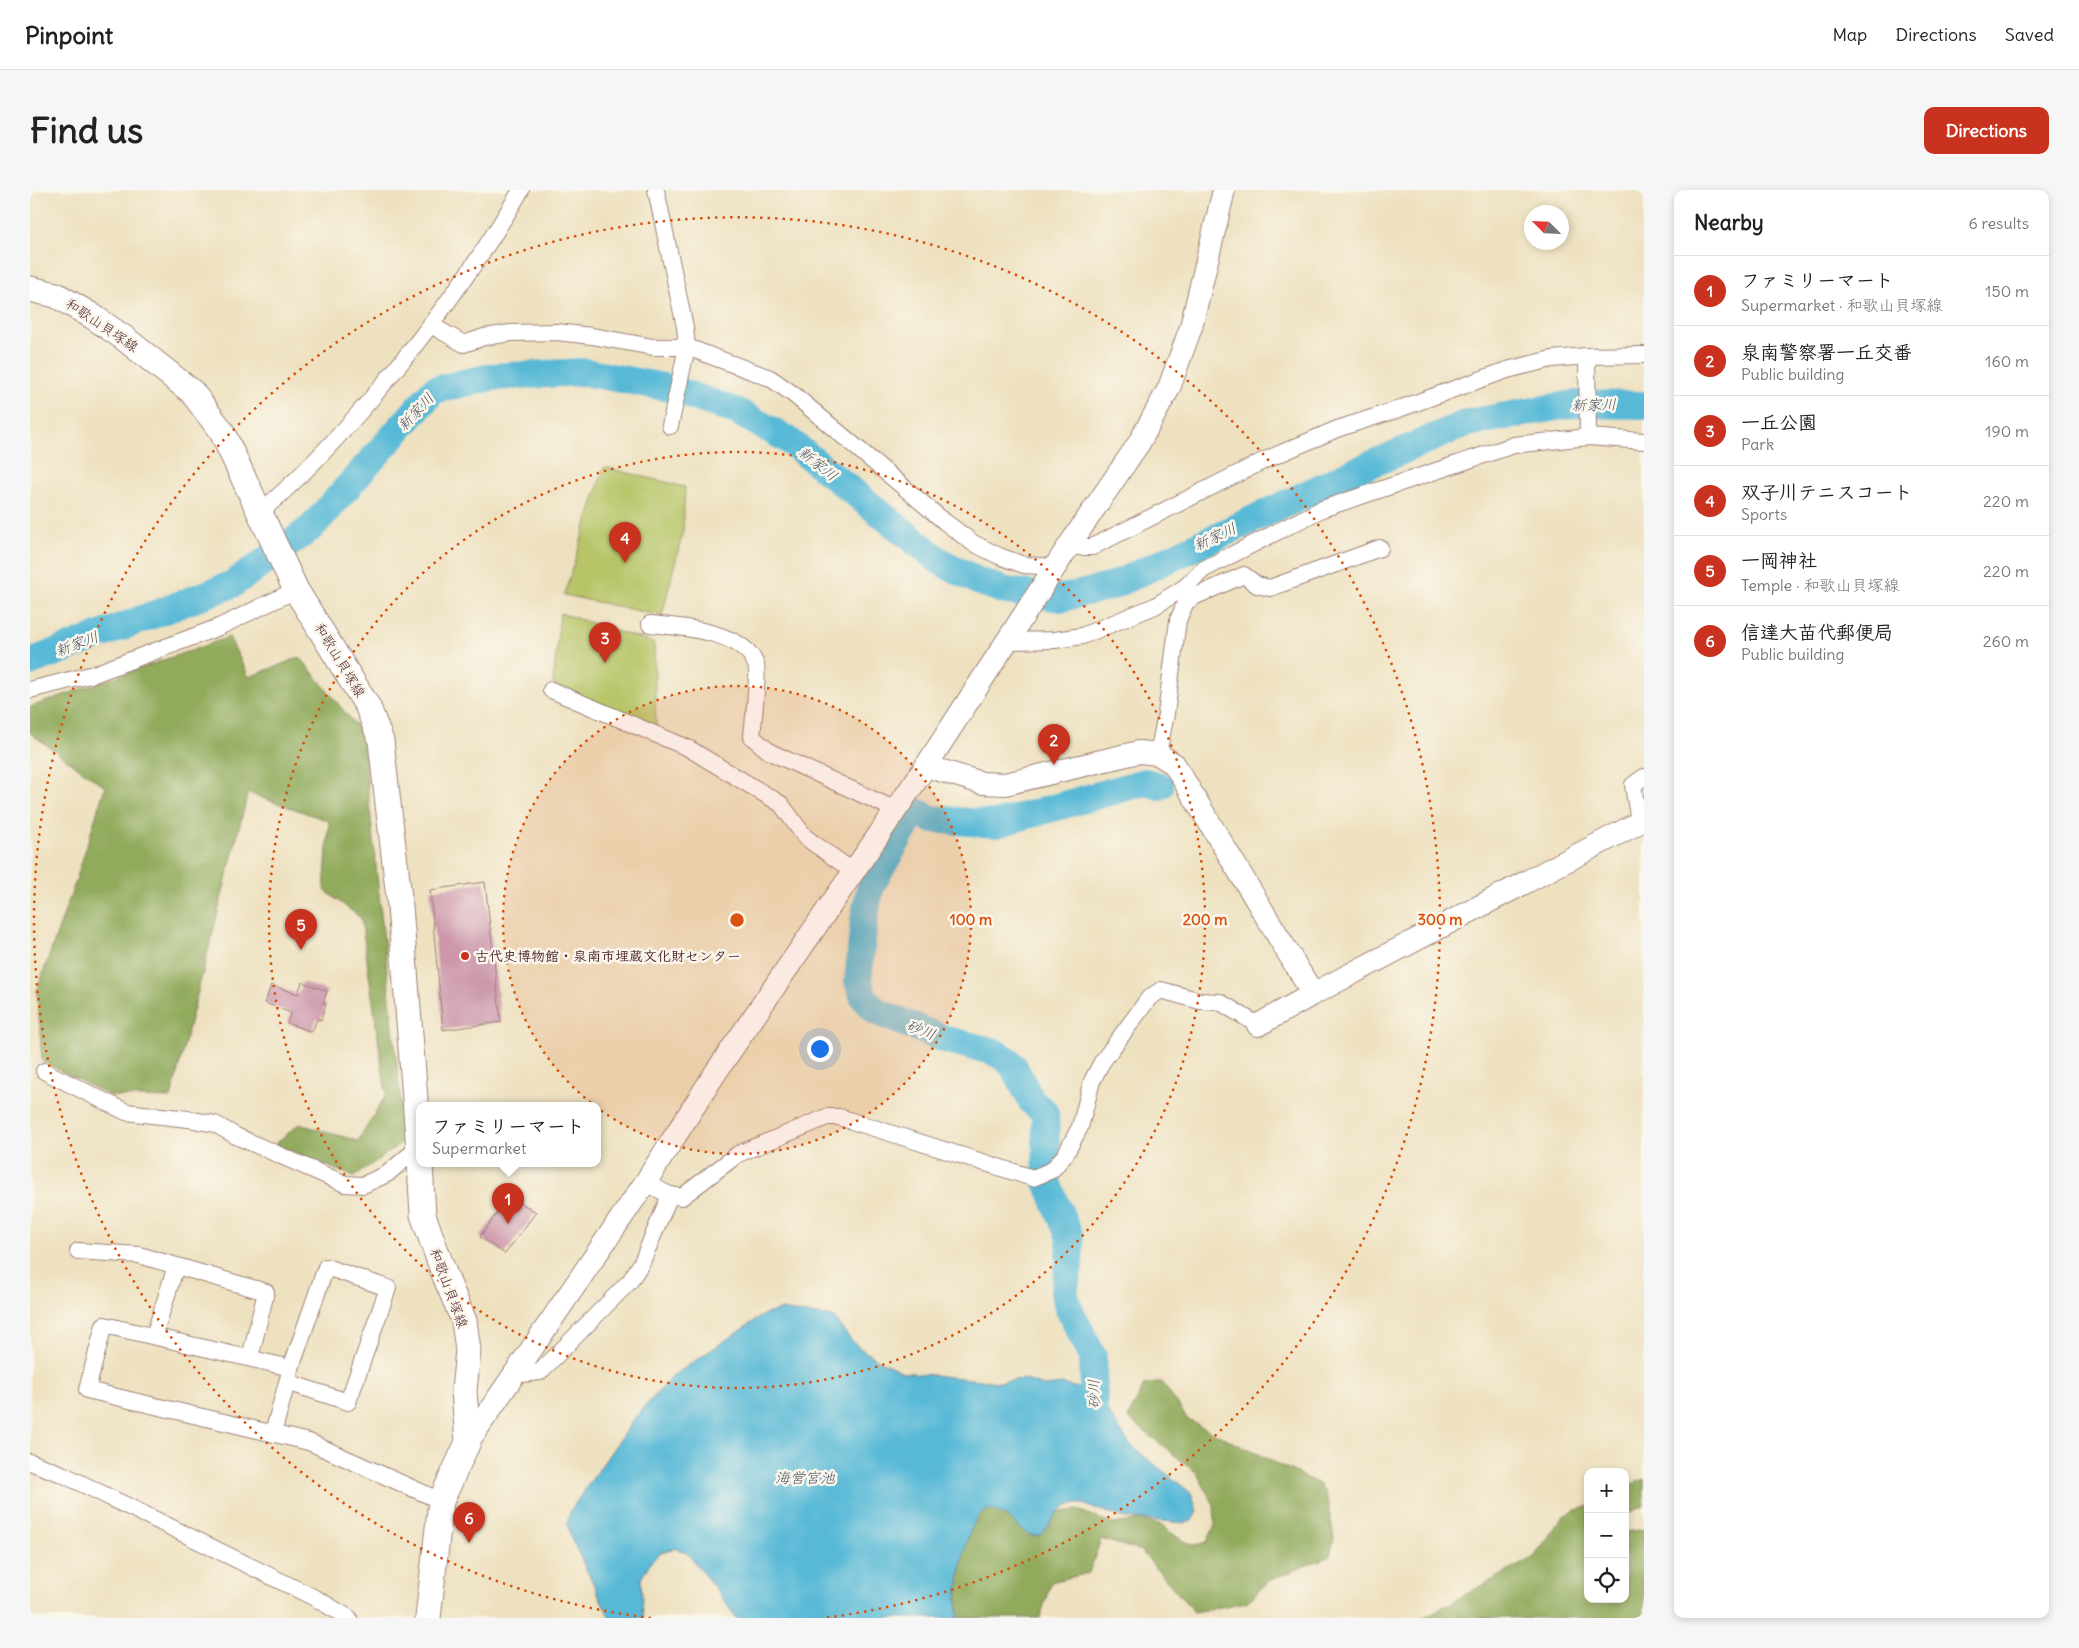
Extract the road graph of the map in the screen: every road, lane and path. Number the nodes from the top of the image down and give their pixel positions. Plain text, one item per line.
1 (521, 190) edge
2 (656, 190) edge
3 (1224, 190) edge
4 (30, 289) edge
5 (430, 324) junction
6 (687, 347) junction
7 (1644, 355) edge
8 (1587, 356) junction
9 (670, 426) dead end
10 (1588, 437) junction
11 (1644, 441) edge
12 (260, 516) junction
13 (1068, 547) junction
14 (1380, 548) dead end
15 (1055, 567) junction
16 (293, 583) junction
17 (650, 624) dead end
18 (1008, 641) junction
19 (30, 690) edge
20 (551, 690) dead end
21 (1158, 754) junction
22 (926, 766) junction
23 (1644, 778) edge
24 (896, 810) junction
25 (1642, 821) edge
26 (854, 872) junction
27 (1313, 994) junction
28 (1258, 1025) joint
29 (44, 1071) dead end
30 (416, 1111) edge
31 (416, 1151) edge
32 (420, 1167) edge
33 (645, 1182) junction
34 (670, 1195) junction
35 (78, 1251) dead end
36 (176, 1266) junction
37 (154, 1336) junction
38 (250, 1358) junction
39 (289, 1375) junction
40 (513, 1375) junction
41 (273, 1433) junction
42 (468, 1442) junction
43 (30, 1462) edge
44 (441, 1501) junction
45 (349, 1618) edge
46 (428, 1618) edge

1 - 5 street
2 - 6 street
3 - 13 street
4 - 12 main road, 和歌山貝塚線
5 - 6 street
5 - 12 street
6 - 9 street
6 - 15 street
7 - 8 street
8 - 10 street
8 - 13 street
10 - 11 street
10 - 18 street
12 - 16 main road, 和歌山貝塚線
13 - 15 street
14 - 21 street
15 - 18 street
16 - 19 street
16 - 30 main road, 和歌山貝塚線
17 - 24 street
18 - 22 street
20 - 26 street
21 - 22 street
21 - 27 street
22 - 24 street
23 - 25 street
24 - 26 street
25 - 27 street
26 - 33 street
27 - 28 street
28 - 34 street
29 - 31 street
32 - 42 main road, 和歌山貝塚線
33 - 34 street
33 - 40 street
34 - 40 street
35 - 36 street
36 - 37 street
36 - 38 street
37 - 38 street
37 - 41 street
38 - 39 street
39 - 39 street
39 - 41 street
40 - 42 street
41 - 44 street
42 - 44 main road, 和歌山貝塚線
43 - 45 street
44 - 46 main road, 和歌山貝塚線

